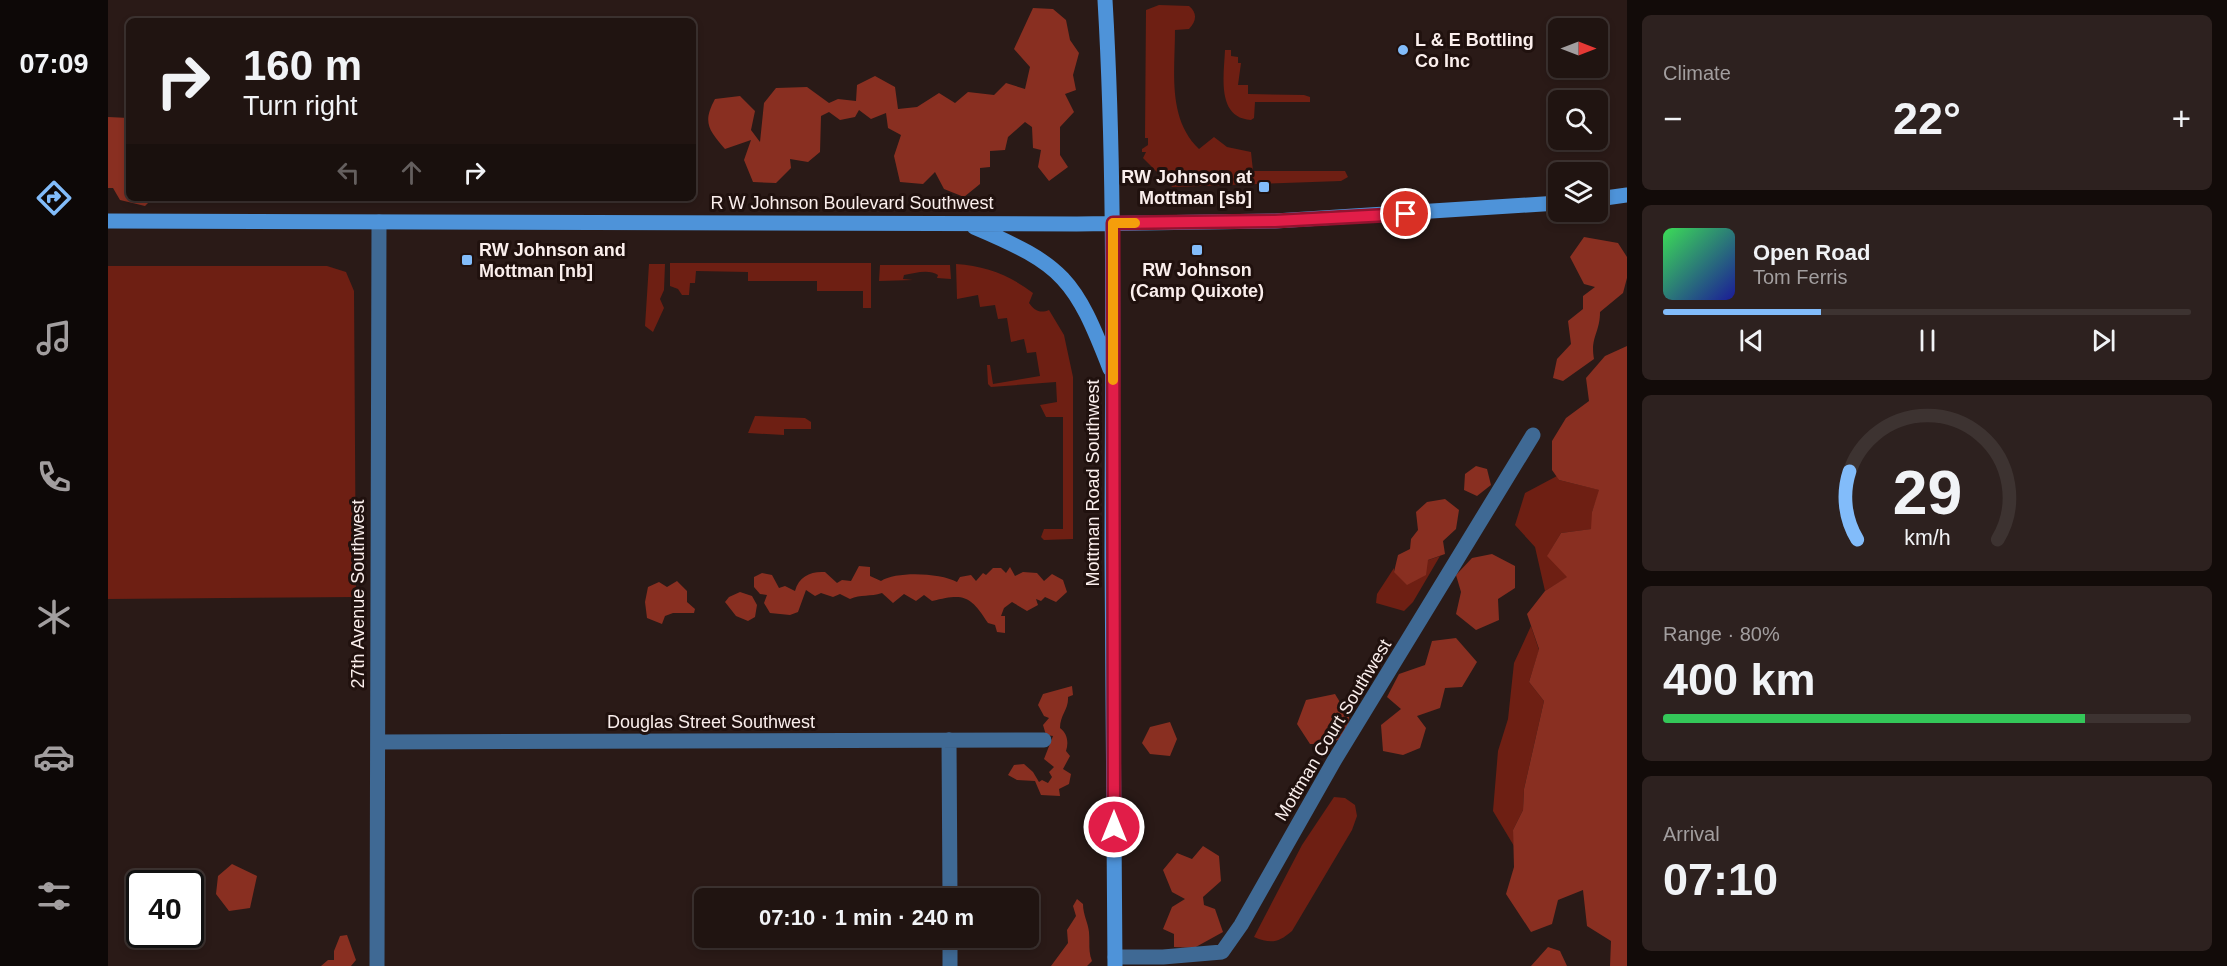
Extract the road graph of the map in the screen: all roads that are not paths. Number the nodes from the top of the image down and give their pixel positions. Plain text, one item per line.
1 (1105, 0) edge
2 (1627, 195) edge
3 (1608, 198) edge
4 (1548, 204) edge
5 (108, 221) edge
6 (379, 222) junction
7 (966, 223) junction
8 (1113, 223) junction
9 (1113, 379) junction
10 (1533, 435) dead end
11 (949, 740) junction
12 (1044, 740) dead end
13 (378, 742) junction
14 (950, 888) edge
15 (950, 948) edge
16 (1115, 961) edge
17 (377, 966) edge
18 (950, 966) edge

1 - 8 street, Mottman Road Southwest
2 - 3 street
4 - 8 street, R W Johnson Boulevard Southwest
5 - 6 street, R W Johnson Boulevard Southwest
6 - 7 street, R W Johnson Boulevard Southwest
6 - 13 street, 27th Avenue Southwest
7 - 8 street, R W Johnson Boulevard Southwest
7 - 9 street
8 - 9 street, Mottman Road Southwest
9 - 16 street, Mottman Road Southwest
10 - 16 street, Mottman Court Southwest
11 - 12 street, Douglas Street Southwest
11 - 13 street, Douglas Street Southwest
11 - 14 street
13 - 17 street, 27th Avenue Southwest
15 - 18 street

